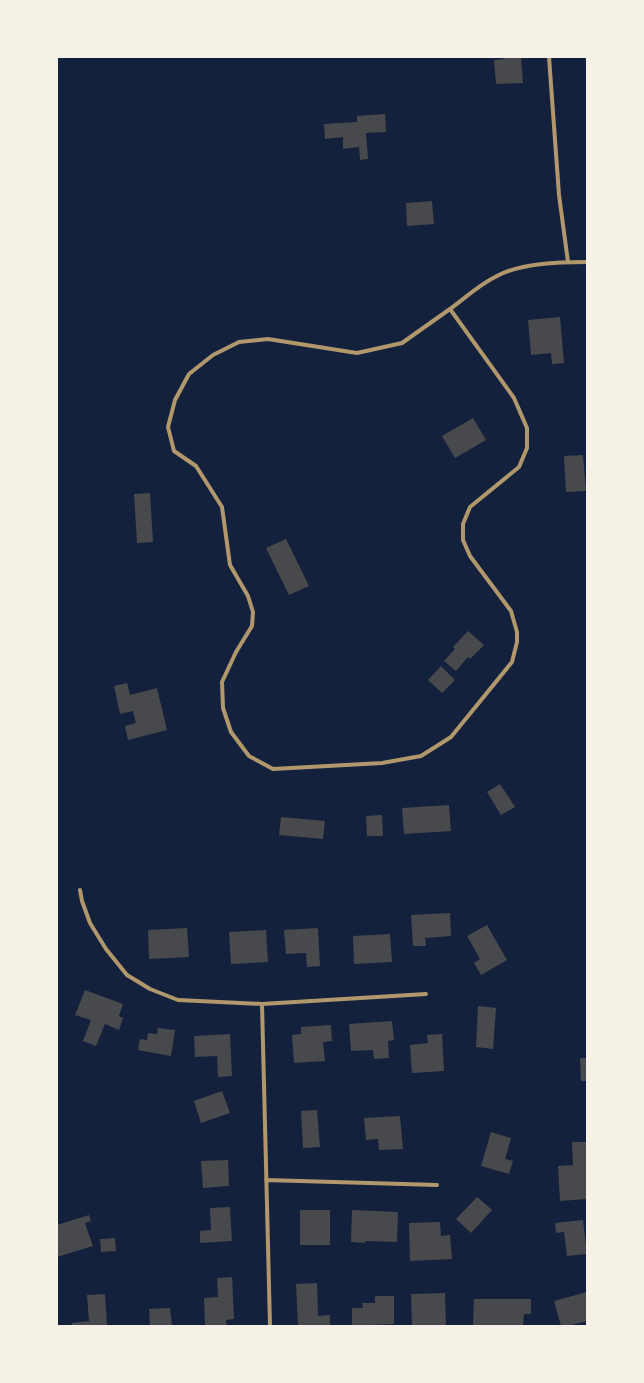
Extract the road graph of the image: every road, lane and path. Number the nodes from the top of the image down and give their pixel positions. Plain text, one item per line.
1 (549, 57) edge
2 (568, 262) junction
3 (587, 262) edge
4 (450, 309) junction
5 (80, 890) dead end
6 (426, 994) dead end
7 (262, 1004) junction
8 (266, 1180) junction
9 (437, 1185) dead end
10 (270, 1326) edge

1 - 2 street
2 - 3 street
2 - 4 street
4 - 4 street
5 - 7 street
6 - 7 street
7 - 8 street
8 - 9 street
8 - 10 street

